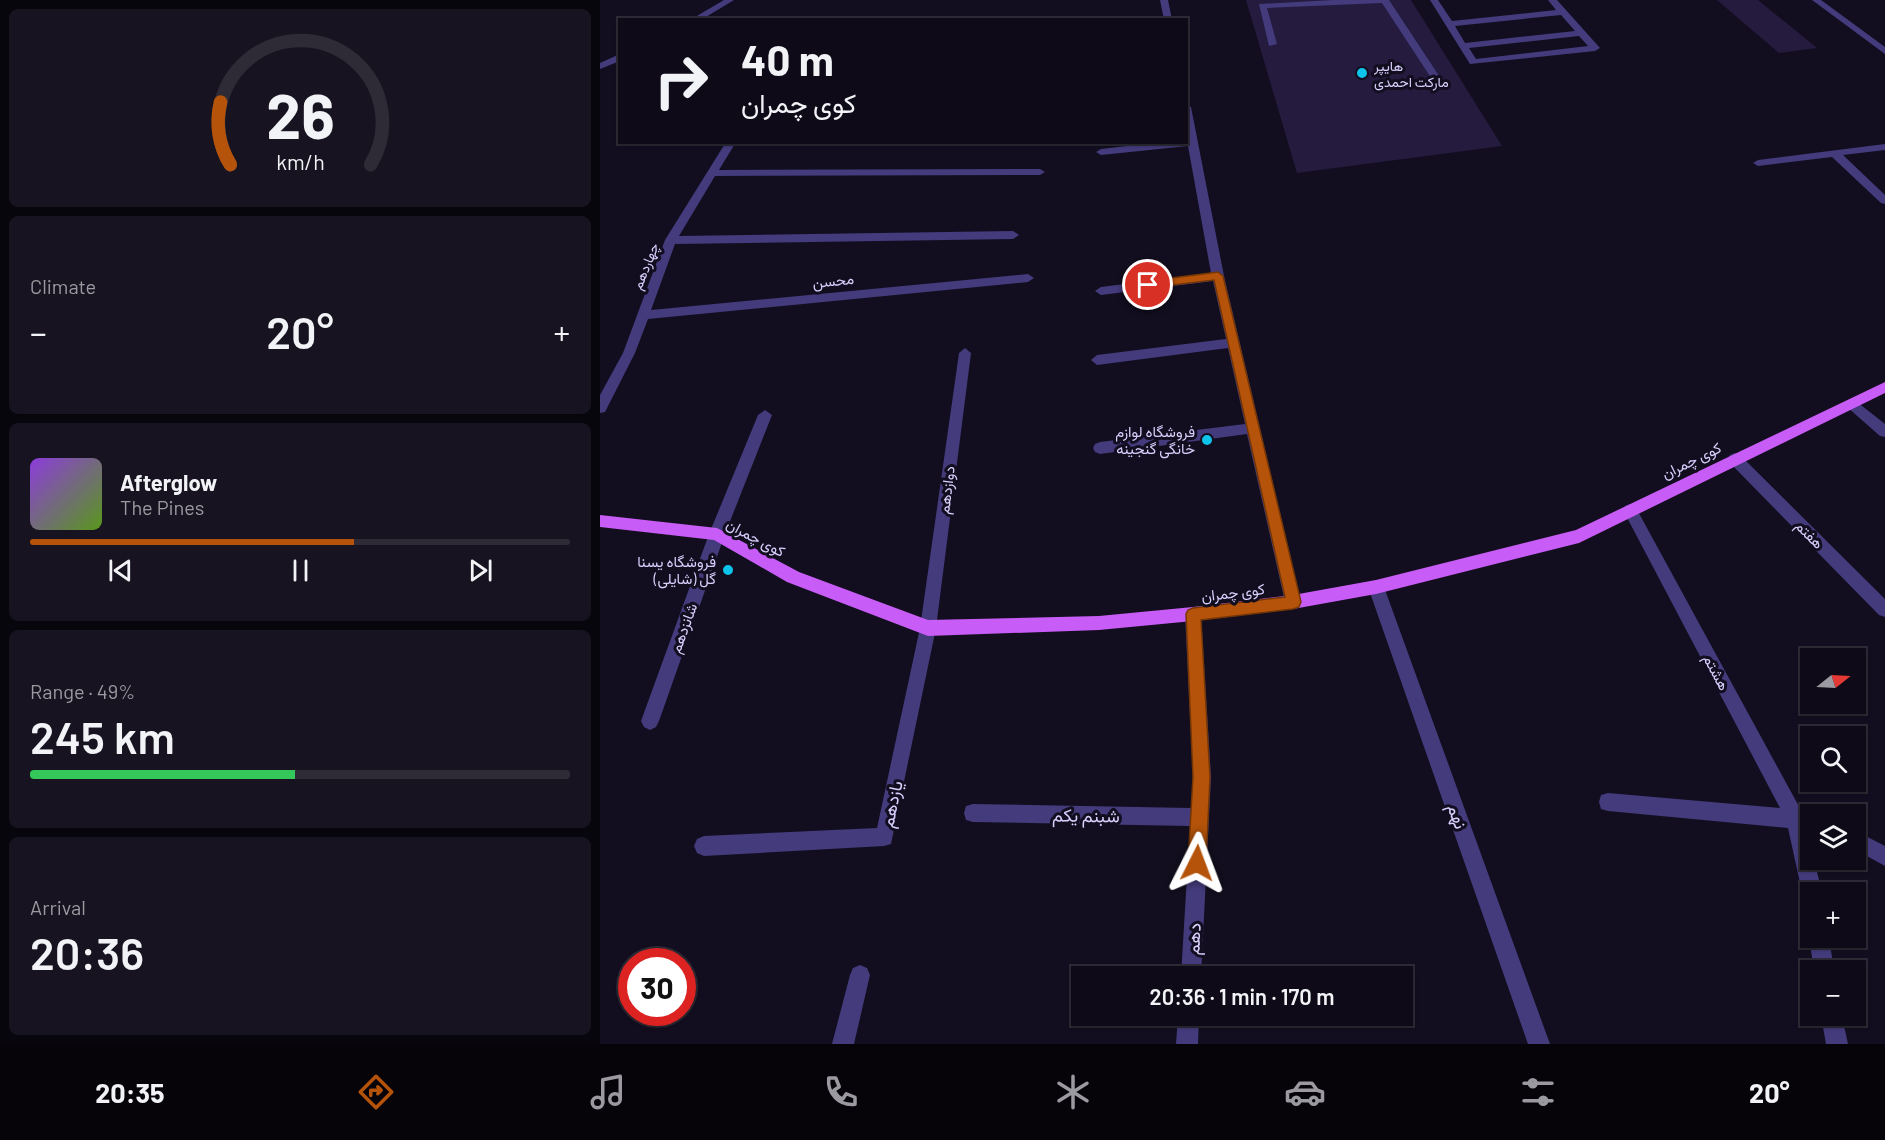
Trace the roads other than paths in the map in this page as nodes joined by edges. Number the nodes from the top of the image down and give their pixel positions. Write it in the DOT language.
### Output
graph roads {
  1 [pos="730,0"];
  2 [pos="1164,0"];
  3 [pos="1384,0"];
  4 [pos="1552,0"];
  5 [pos="1816,0"];
  6 [pos="1352,1"];
  7 [pos="1437,1"];
  8 [pos="1307,2"];
  9 [pos="1563,12"];
  10 [pos="698,18"];
  11 [pos="1168,18"];
  12 [pos="1449,24"];
  13 [pos="1581,33"];
  14 [pos="1272,44"];
  15 [pos="1462,46"];
  16 [pos="1883,47"];
  17 [pos="618,58"];
  18 [pos="600,66"];
  19 [pos="1442,88"];
  20 [pos="1188,116"];
  21 [pos="1194,142"];
  22 [pos="1188,143"];
  23 [pos="730,144"];
  24 [pos="1175,144"];
  25 [pos="1885,147"];
  26 [pos="1101,152"];
  27 [pos="1835,154"];
  28 [pos="1758,163"];
  29 [pos="1040,172"];
  30 [pos="710,173"];
  31 [pos="1885,201"];
  32 [pos="1012,235"];
  33 [pos="671,240"];
  34 [pos="1218,276"];
  35 [pos="1028,278"];
  36 [pos="1101,291"];
  37 [pos="642,315"];
  38 [pos="1234,343"];
  39 [pos="964,353"];
  40 [pos="1097,360"];
  41 [pos="1885,387"];
  42 [pos="1852,403"];
  43 [pos="600,408"];
  44 [pos="765,415"];
  45 [pos="1254,428"];
  46 [pos="1885,432"];
  47 [pos="1100,448"];
  48 [pos="1736,459"];
  49 [pos="1630,510"];
  50 [pos="600,521"];
  51 [pos="717,534"];
  52 [pos="1376,588"];
  53 [pos="1293,602"];
  54 [pos="1885,610"];
  55 [pos="1193,614"];
  56 [pos="928,628"];
  57 [pos="650,721"];
  58 [pos="1608,802"];
  59 [pos="973,813"];
  60 [pos="1199,817"];
  61 [pos="1800,817"];
  62 [pos="1800,822"];
  63 [pos="704,846"];
  64 [pos="1866,846"];
  65 [pos="1885,856"];
  66 [pos="1192,966"];
  67 [pos="860,975"];
  68 [pos="1188,1026"];
  69 [pos="1834,1026"];
  70 [pos="843,1044"];
  71 [pos="1187,1044"];
  72 [pos="1539,1044"];
  73 [pos="1838,1044"];
  1 -- 10 [label="street"];
  2 -- 11 [label="street"];
  3 -- 6 [label="street"];
  3 -- 19 [label="street"];
  4 -- 9 [label="street"];
  5 -- 16 [label="street"];
  6 -- 8 [label="street"];
  7 -- 12 [label="street"];
  8 -- 14 [label="street"];
  9 -- 12 [label="street"];
  9 -- 13 [label="street"];
  12 -- 15 [label="street"];
  13 -- 15 [label="street"];
  13 -- 15 [label="street"];
  17 -- 18 [label="street"];
  20 -- 21 [label="street"];
  21 -- 22 [label="street"];
  21 -- 34 [label="street"];
  23 -- 30 [label="street, چهاردهم"];
  24 -- 26 [label="street"];
  25 -- 27 [label="street"];
  27 -- 28 [label="street"];
  27 -- 31 [label="street"];
  29 -- 30 [label="street"];
  30 -- 33 [label="street, چهاردهم"];
  32 -- 33 [label="street"];
  33 -- 37 [label="street, چهاردهم"];
  34 -- 36 [label="street"];
  34 -- 38 [label="street"];
  35 -- 37 [label="street, محسن"];
  37 -- 43 [label="street, چهاردهم"];
  38 -- 40 [label="street"];
  38 -- 45 [label="street"];
  39 -- 56 [label="street, دوازدهم"];
  41 -- 42 [label="main road, کوی چمران"];
  42 -- 46 [label="street"];
  42 -- 48 [label="main road, کوی چمران"];
  44 -- 51 [label="street, شانزدهم"];
  45 -- 47 [label="street"];
  45 -- 53 [label="street"];
  48 -- 49 [label="main road, کوی چمران"];
  48 -- 54 [label="street, هفتم"];
  49 -- 52 [label="main road, کوی چمران"];
  49 -- 61 [label="street, هشتم"];
  50 -- 51 [label="main road, کوی چمران"];
  51 -- 56 [label="main road, کوی چمران"];
  51 -- 57 [label="street, شانزدهم"];
  52 -- 53 [label="main road, کوی چمران"];
  52 -- 72 [label="street, نهم"];
  53 -- 55 [label="main road, کوی چمران"];
  55 -- 56 [label="main road, کوی چمران"];
  55 -- 60 [label="street, دهم"];
  56 -- 63 [label="street, یازدهم"];
  58 -- 62 [label="street"];
  59 -- 60 [label="street, شبنم یکم"];
  60 -- 66 [label="street, دهم"];
  64 -- 65 [label="street"];
  67 -- 70 [label="street"];
  68 -- 71 [label="street"];
  69 -- 73 [label="street"];
}
